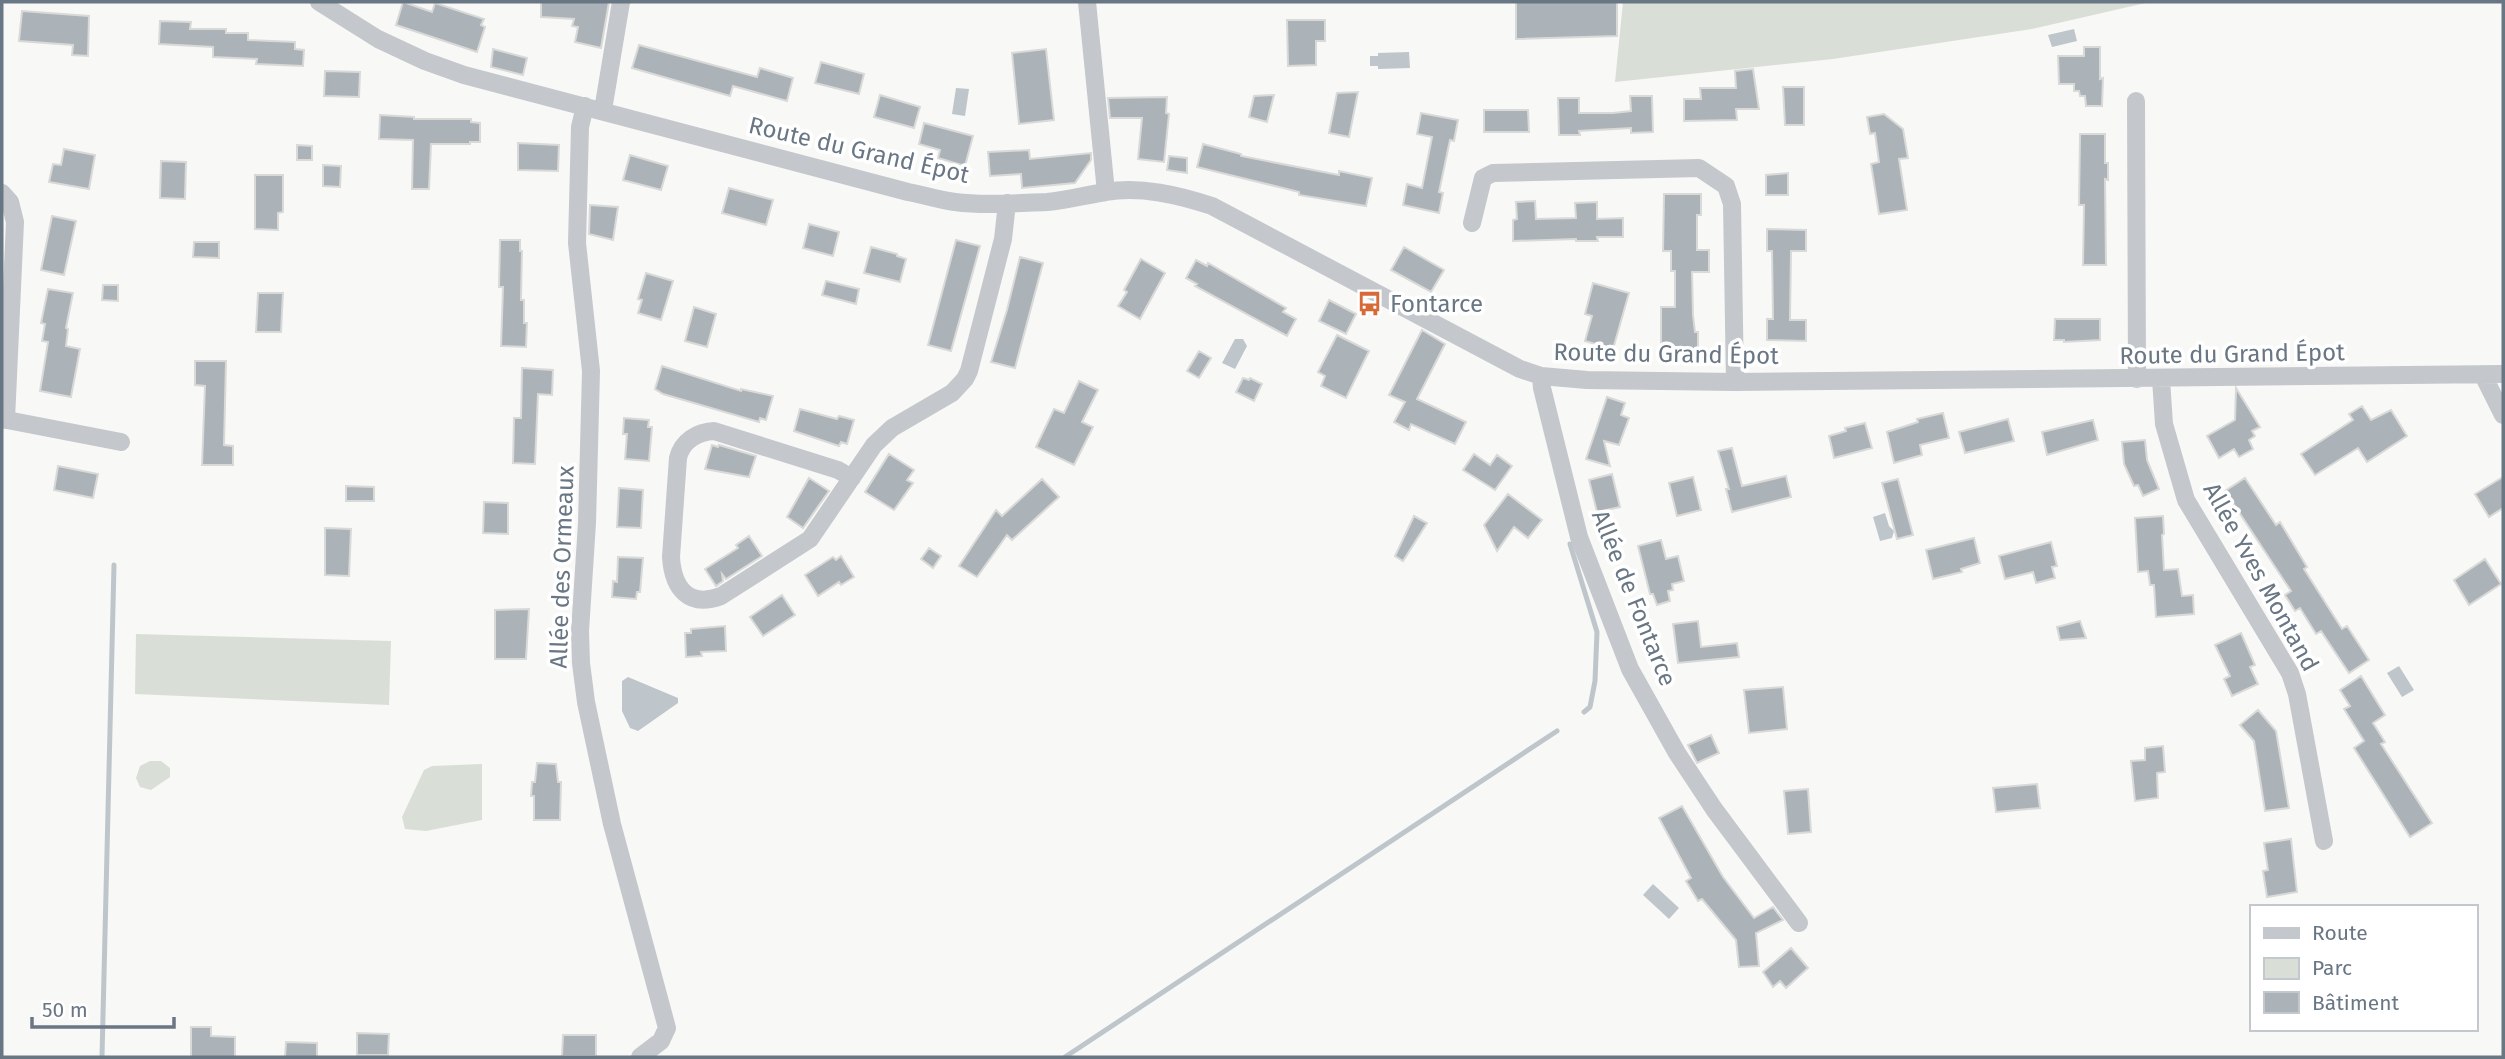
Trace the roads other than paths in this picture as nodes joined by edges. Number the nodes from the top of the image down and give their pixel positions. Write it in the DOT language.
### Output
graph roads {
  1 [pos="319,2"];
  2 [pos="621,2"];
  3 [pos="1087,2"];
  4 [pos="2136,101"];
  5 [pos="585,106"];
  6 [pos="603,110"];
  7 [pos="1107,192"];
  8 [pos="2,193"];
  9 [pos="1007,203"];
  10 [pos="1472,223"];
  11 [pos="2503,374"];
  12 [pos="2483,375"];
  13 [pos="1541,376"];
  14 [pos="2137,379"];
  15 [pos="2161,379"];
  16 [pos="1735,382"];
  17 [pos="2503,415"];
  18 [pos="4,419"];
  19 [pos="121,442"];
  20 [pos="852,478"];
  21 [pos="2324,841"];
  22 [pos="1799,923"];
  23 [pos="639,1057"];
  1 -- 5 [label="street, Route du Grand Épot"];
  2 -- 6 [label="street"];
  3 -- 7 [label="street"];
  4 -- 14 [label="street"];
  5 -- 6 [label="street, Route du Grand Épot"];
  5 -- 23 [label="street, Allée des Ormeaux"];
  6 -- 9 [label="street, Route du Grand Épot"];
  7 -- 9 [label="street, Route du Grand Épot"];
  7 -- 13 [label="street, Route du Grand Épot"];
  8 -- 18 [label="street"];
  9 -- 20 [label="street"];
  10 -- 16 [label="street"];
  11 -- 12 [label="street, Route du Grand Épot"];
  12 -- 15 [label="street, Route du Grand Épot"];
  12 -- 17 [label="street"];
  13 -- 16 [label="street, Route du Grand Épot"];
  13 -- 22 [label="street, Allée de Fontarce"];
  14 -- 15 [label="street, Route du Grand Épot"];
  14 -- 16 [label="street, Route du Grand Épot"];
  15 -- 21 [label="street, Allée Yves Montand"];
  18 -- 19 [label="street"];
  20 -- 20 [label="street"];
}
